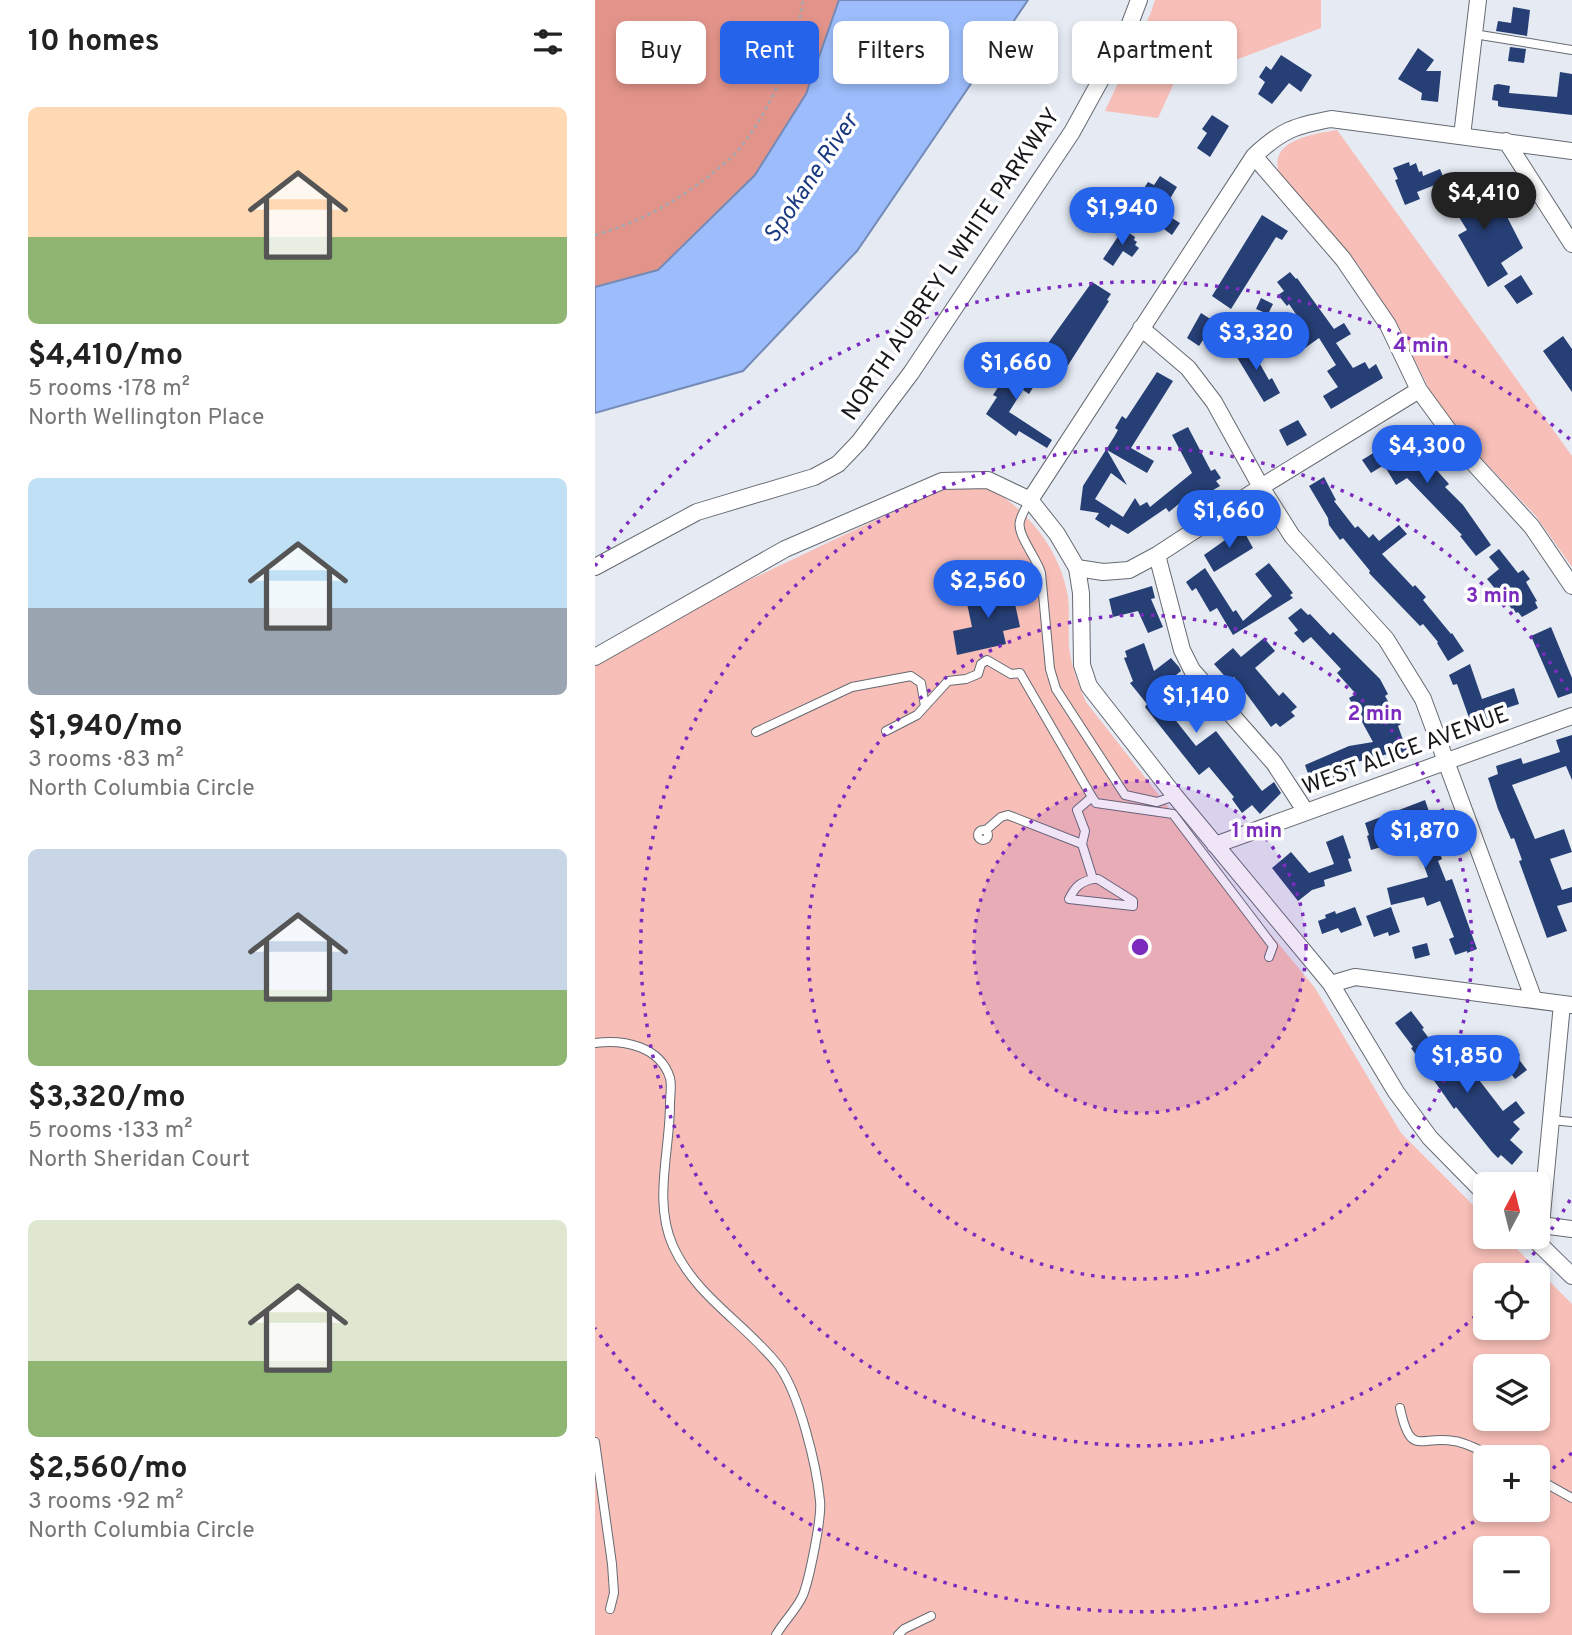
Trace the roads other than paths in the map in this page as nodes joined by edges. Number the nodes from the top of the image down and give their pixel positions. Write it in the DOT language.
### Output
graph roads {
  1 [pos="1139,0"];
  2 [pos="1478,0"];
  3 [pos="1474,34"];
  4 [pos="1572,50"];
  5 [pos="1462,136"];
  6 [pos="1506,141"];
  7 [pos="1572,150"];
  8 [pos="1254,156"];
  9 [pos="1572,244"];
  10 [pos="1142,328"];
  11 [pos="1419,390"];
  12 [pos="1261,487"];
  13 [pos="1030,500"];
  14 [pos="1157,555"];
  15 [pos="595,567"];
  16 [pos="1077,568"];
  17 [pos="1572,586"];
  18 [pos="595,657"];
  19 [pos="925,706"];
  20 [pos="1572,716"];
  21 [pos="886,731"];
  22 [pos="756,732"];
  23 [pos="1448,762"];
  24 [pos="1175,796"];
  25 [pos="1092,797"];
  26 [pos="1306,812"];
  27 [pos="986,830"];
  28 [pos="1082,844"];
  29 [pos="1215,845"];
  30 [pos="1093,879"];
  31 [pos="1269,957"];
  32 [pos="1331,984"];
  33 [pos="1534,1000"];
  34 [pos="1567,1004"];
  35 [pos="595,1043"];
  36 [pos="1551,1120"];
  37 [pos="1572,1122"];
  38 [pos="1544,1172"];
  39 [pos="1473,1182"];
  40 [pos="1572,1229"];
  41 [pos="1551,1230"];
  42 [pos="1551,1248"];
  43 [pos="1572,1276"];
  44 [pos="1400,1408"];
  45 [pos="595,1442"];
  46 [pos="1473,1449"];
  47 [pos="1550,1486"];
  48 [pos="1572,1498"];
  49 [pos="610,1609"];
  50 [pos="931,1616"];
  51 [pos="776,1635"];
  52 [pos="898,1635"];
  1 -- 15 [label="street, NORTH AUBREY L WHITE PARKWAY"];
  2 -- 3 [label="street"];
  3 -- 4 [label="lane"];
  3 -- 5 [label="street"];
  5 -- 6 [label="street"];
  5 -- 8 [label="street"];
  6 -- 7 [label="street"];
  6 -- 9 [label="street"];
  8 -- 10 [label="street"];
  8 -- 11 [label="street"];
  10 -- 12 [label="street"];
  10 -- 13 [label="street"];
  11 -- 12 [label="street"];
  11 -- 17 [label="street"];
  12 -- 14 [label="street"];
  12 -- 23 [label="street"];
  13 -- 16 [label="street"];
  13 -- 18 [label="street"];
  13 -- 24 [label="lane"];
  14 -- 16 [label="street"];
  14 -- 26 [label="street"];
  16 -- 24 [label="street"];
  19 -- 21 [label="lane"];
  19 -- 22 [label="lane"];
  19 -- 25 [label="lane"];
  20 -- 23 [label="street, WEST ALICE AVENUE"];
  23 -- 26 [label="street, WEST ALICE AVENUE"];
  23 -- 33 [label="street"];
  24 -- 29 [label="street"];
  25 -- 28 [label="lane"];
  25 -- 31 [label="lane"];
  26 -- 29 [label="street, WEST ALICE AVENUE"];
  27 -- 28 [label="lane"];
  28 -- 30 [label="lane"];
  29 -- 32 [label="street"];
  30 -- 30 [label="lane"];
  32 -- 33 [label="street"];
  32 -- 39 [label="street"];
  33 -- 34 [label="street"];
  34 -- 36 [label="street"];
  35 -- 51 [label="lane"];
  36 -- 37 [label="lane"];
  36 -- 38 [label="street"];
  40 -- 41 [label="street"];
  42 -- 43 [label="street"];
  44 -- 46 [label="lane"];
  45 -- 49 [label="lane"];
  47 -- 48 [label="lane"];
  50 -- 52 [label="lane"];
}
